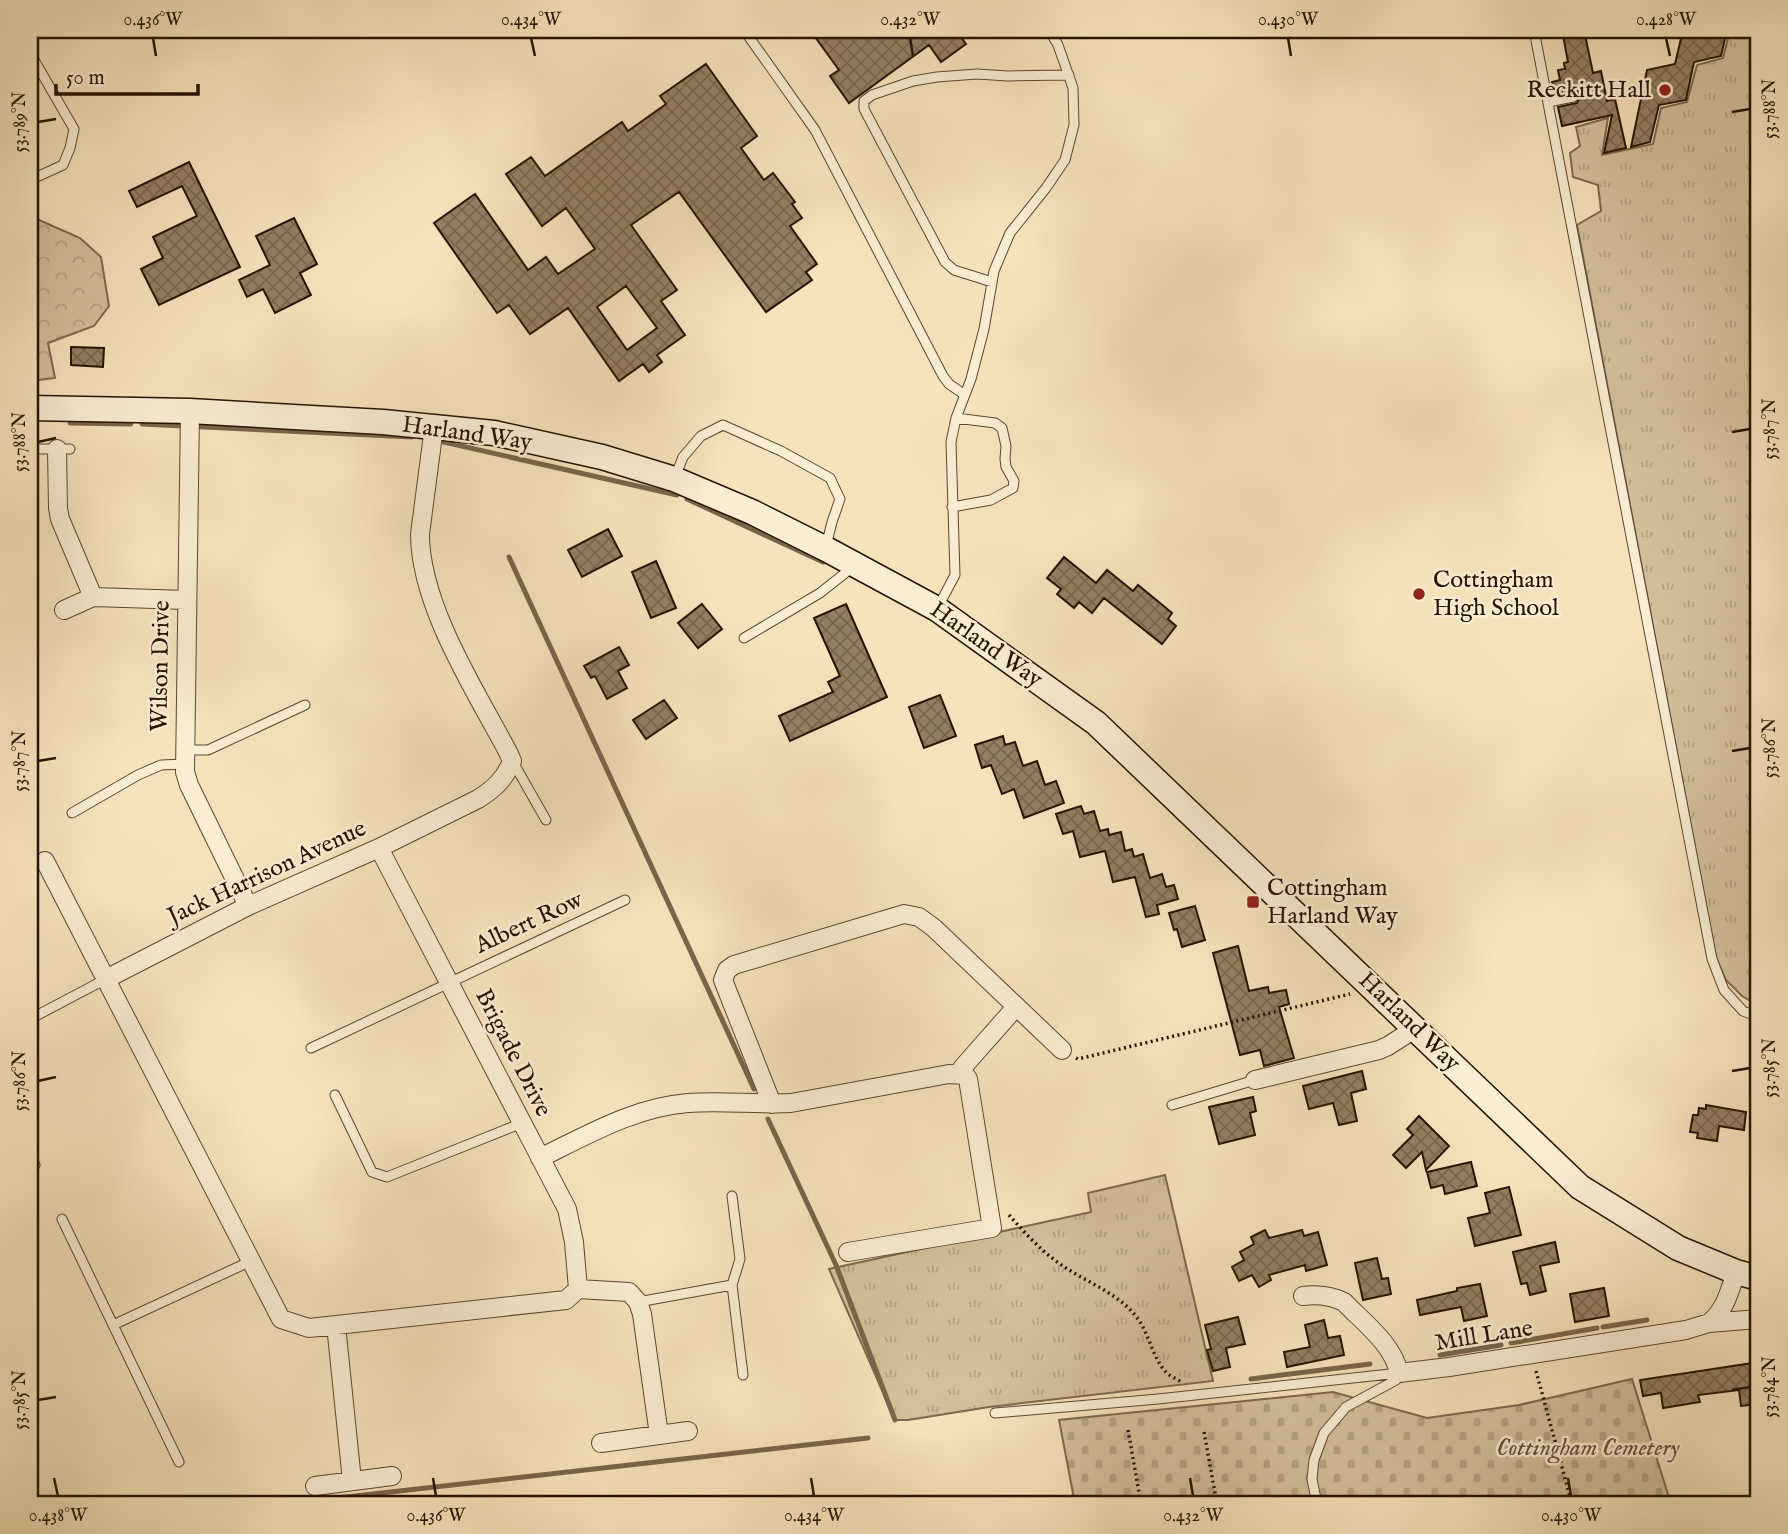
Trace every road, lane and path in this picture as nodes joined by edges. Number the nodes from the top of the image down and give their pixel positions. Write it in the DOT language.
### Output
graph roads {
  1 [pos="1049,30"];
  2 [pos="1534,30"];
  3 [pos="747,31"];
  4 [pos="30,53"];
  5 [pos="1069,75"];
  6 [pos="1573,97"];
  7 [pos="1548,102"];
  8 [pos="30,180"];
  9 [pos="992,282"];
  10 [pos="965,395"];
  11 [pos="30,408"];
  12 [pos="190,411"];
  13 [pos="956,418"];
  14 [pos="433,427"];
  15 [pos="30,449"];
  16 [pos="64,449"];
  17 [pos="674,479"];
  18 [pos="952,506"];
  19 [pos="826,549"];
  20 [pos="855,565"];
  21 [pos="93,597"];
  22 [pos="186,600"];
  23 [pos="937,609"];
  24 [pos="64,610"];
  25 [pos="744,638"];
  26 [pos="305,705"];
  27 [pos="185,757"];
  28 [pos="512,761"];
  29 [pos="72,813"];
  30 [pos="546,820"];
  31 [pos="379,848"];
  32 [pos="45,861"];
  33 [pos="625,900"];
  34 [pos="248,906"];
  35 [pos="106,979"];
  36 [pos="449,982"];
  37 [pos="1375,989"];
  38 [pos="1016,1007"];
  39 [pos="1758,1017"];
  40 [pos="30,1020"];
  41 [pos="1416,1028"];
  42 [pos="311,1048"];
  43 [pos="1062,1050"];
  44 [pos="959,1074"];
  45 [pos="1255,1080"];
  46 [pos="335,1095"];
  47 [pos="772,1104"];
  48 [pos="1172,1105"];
  49 [pos="522,1123"];
  50 [pos="30,1154"];
  51 [pos="540,1158"];
  52 [pos="35,1165"];
  53 [pos="986,1190"];
  54 [pos="732,1196"];
  55 [pos="62,1219"];
  56 [pos="848,1252"];
  57 [pos="251,1261"];
  58 [pos="1747,1275"];
  59 [pos="732,1285"];
  60 [pos="578,1289"];
  61 [pos="1303,1296"];
  62 [pos="638,1302"];
  63 [pos="1758,1319"];
  64 [pos="1709,1323"];
  65 [pos="113,1325"];
  66 [pos="336,1325"];
  67 [pos="1531,1354"];
  68 [pos="1399,1373"];
  69 [pos="743,1375"];
  70 [pos="1203,1394"];
  71 [pos="995,1412"];
  72 [pos="1128,1430"];
  73 [pos="688,1431"];
  74 [pos="1204,1432"];
  75 [pos="659,1435"];
  76 [pos="601,1443"];
  77 [pos="179,1462"];
  78 [pos="392,1476"];
  79 [pos="352,1481"];
  80 [pos="315,1486"];
  81 [pos="1141,1504"];
  82 [pos="1217,1504"];
  83 [pos="1317,1504"];
  84 [pos="1572,1504"];
  1 -- 5 [label="lane"];
  2 -- 7 [label="lane"];
  3 -- 10 [label="lane"];
  4 -- 8 [label="lane"];
  5 -- 9 [label="lane"];
  5 -- 9 [label="lane"];
  6 -- 7 [label="lane"];
  7 -- 39 [label="lane"];
  9 -- 10 [label="lane"];
  10 -- 13 [label="lane"];
  11 -- 12 [label="main road, Harland Way"];
  12 -- 14 [label="main road, Harland Way"];
  12 -- 22 [label="street, Wilson Drive"];
  13 -- 18 [label="lane"];
  13 -- 18 [label="lane"];
  14 -- 17 [label="main road, Harland Way"];
  14 -- 28 [label="street"];
  15 -- 16 [label="lane"];
  16 -- 21 [label="street"];
  17 -- 19 [label="main road, Harland Way"];
  17 -- 19 [label="lane"];
  18 -- 23 [label="lane"];
  19 -- 20 [label="main road, Harland Way"];
  20 -- 23 [label="main road, Harland Way"];
  20 -- 25 [label="lane"];
  21 -- 22 [label="street"];
  21 -- 24 [label="street"];
  22 -- 27 [label="street, Wilson Drive"];
  23 -- 37 [label="main road, Harland Way"];
  26 -- 27 [label="lane"];
  27 -- 29 [label="lane"];
  27 -- 34 [label="street, Wilson Drive"];
  28 -- 30 [label="lane"];
  28 -- 31 [label="street, Jack Harrison Avenue"];
  31 -- 34 [label="street, Jack Harrison Avenue"];
  31 -- 36 [label="street, Brigade Drive"];
  32 -- 35 [label="street"];
  33 -- 36 [label="lane, Albert Row"];
  34 -- 35 [label="street, Jack Harrison Avenue"];
  35 -- 40 [label="lane"];
  35 -- 57 [label="street"];
  36 -- 42 [label="lane, Albert Row"];
  36 -- 49 [label="street, Brigade Drive"];
  37 -- 41 [label="main road, Harland Way"];
  37 -- 43 [label="path"];
  38 -- 43 [label="street"];
  38 -- 44 [label="street"];
  38 -- 47 [label="street"];
  41 -- 45 [label="street"];
  41 -- 58 [label="main road, Harland Way"];
  44 -- 47 [label="street"];
  44 -- 53 [label="street"];
  45 -- 48 [label="lane"];
  46 -- 49 [label="lane"];
  47 -- 51 [label="street"];
  49 -- 51 [label="street, Brigade Drive"];
  50 -- 52 [label="lane"];
  51 -- 60 [label="street, Brigade Drive"];
  53 -- 56 [label="street"];
  53 -- 70 [label="path"];
  54 -- 59 [label="lane"];
  55 -- 65 [label="lane"];
  57 -- 65 [label="lane"];
  57 -- 66 [label="street"];
  58 -- 64 [label="street"];
  59 -- 62 [label="lane"];
  59 -- 69 [label="lane"];
  60 -- 62 [label="street"];
  60 -- 66 [label="street"];
  61 -- 68 [label="street"];
  62 -- 75 [label="street"];
  63 -- 64 [label="street, Mill Lane"];
  64 -- 67 [label="street, Mill Lane"];
  65 -- 77 [label="lane"];
  66 -- 79 [label="street"];
  67 -- 68 [label="street, Mill Lane"];
  67 -- 84 [label="path"];
  68 -- 70 [label="lane"];
  68 -- 83 [label="lane"];
  70 -- 71 [label="lane"];
  72 -- 81 [label="path"];
  73 -- 75 [label="street"];
  74 -- 82 [label="path"];
  75 -- 76 [label="street"];
  78 -- 79 [label="street"];
  79 -- 80 [label="street"];
}
